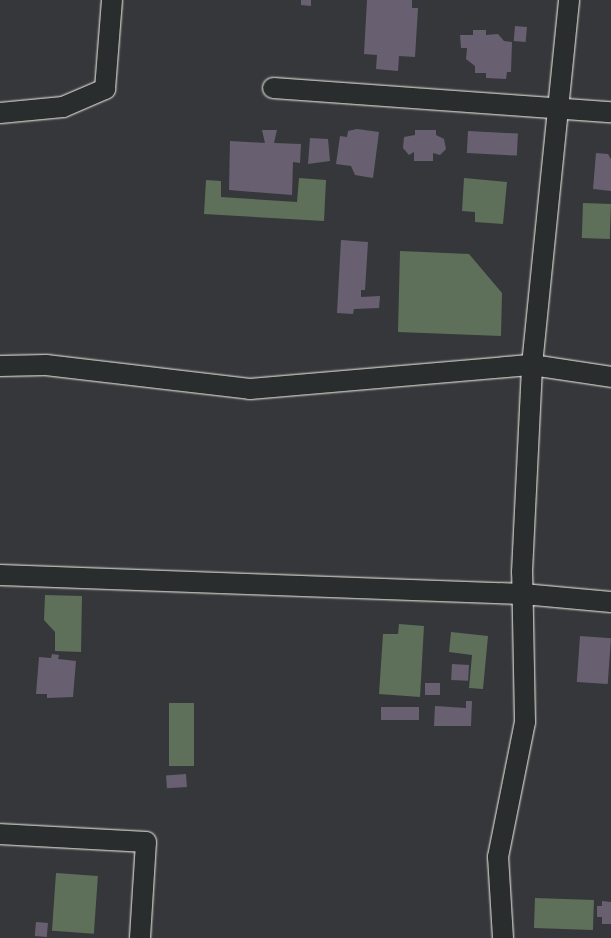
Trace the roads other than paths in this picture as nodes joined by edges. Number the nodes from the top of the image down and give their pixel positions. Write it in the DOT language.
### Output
graph roads {
  1 [pos="112,0"];
  2 [pos="569,0"];
  3 [pos="273,88"];
  4 [pos="558,108"];
  5 [pos="611,112"];
  6 [pos="0,113"];
  7 [pos="532,365"];
  8 [pos="0,366"];
  9 [pos="611,377"];
  10 [pos="0,575"];
  11 [pos="523,594"];
  12 [pos="611,602"];
  13 [pos="0,834"];
  14 [pos="140,938"];
  15 [pos="503,938"];
  1 -- 6 [label="street"];
  2 -- 4 [label="street"];
  3 -- 4 [label="street"];
  4 -- 5 [label="street"];
  4 -- 7 [label="street"];
  7 -- 8 [label="street"];
  7 -- 9 [label="street"];
  7 -- 11 [label="street"];
  10 -- 11 [label="street"];
  11 -- 12 [label="street"];
  11 -- 15 [label="street"];
  13 -- 14 [label="street"];
}
